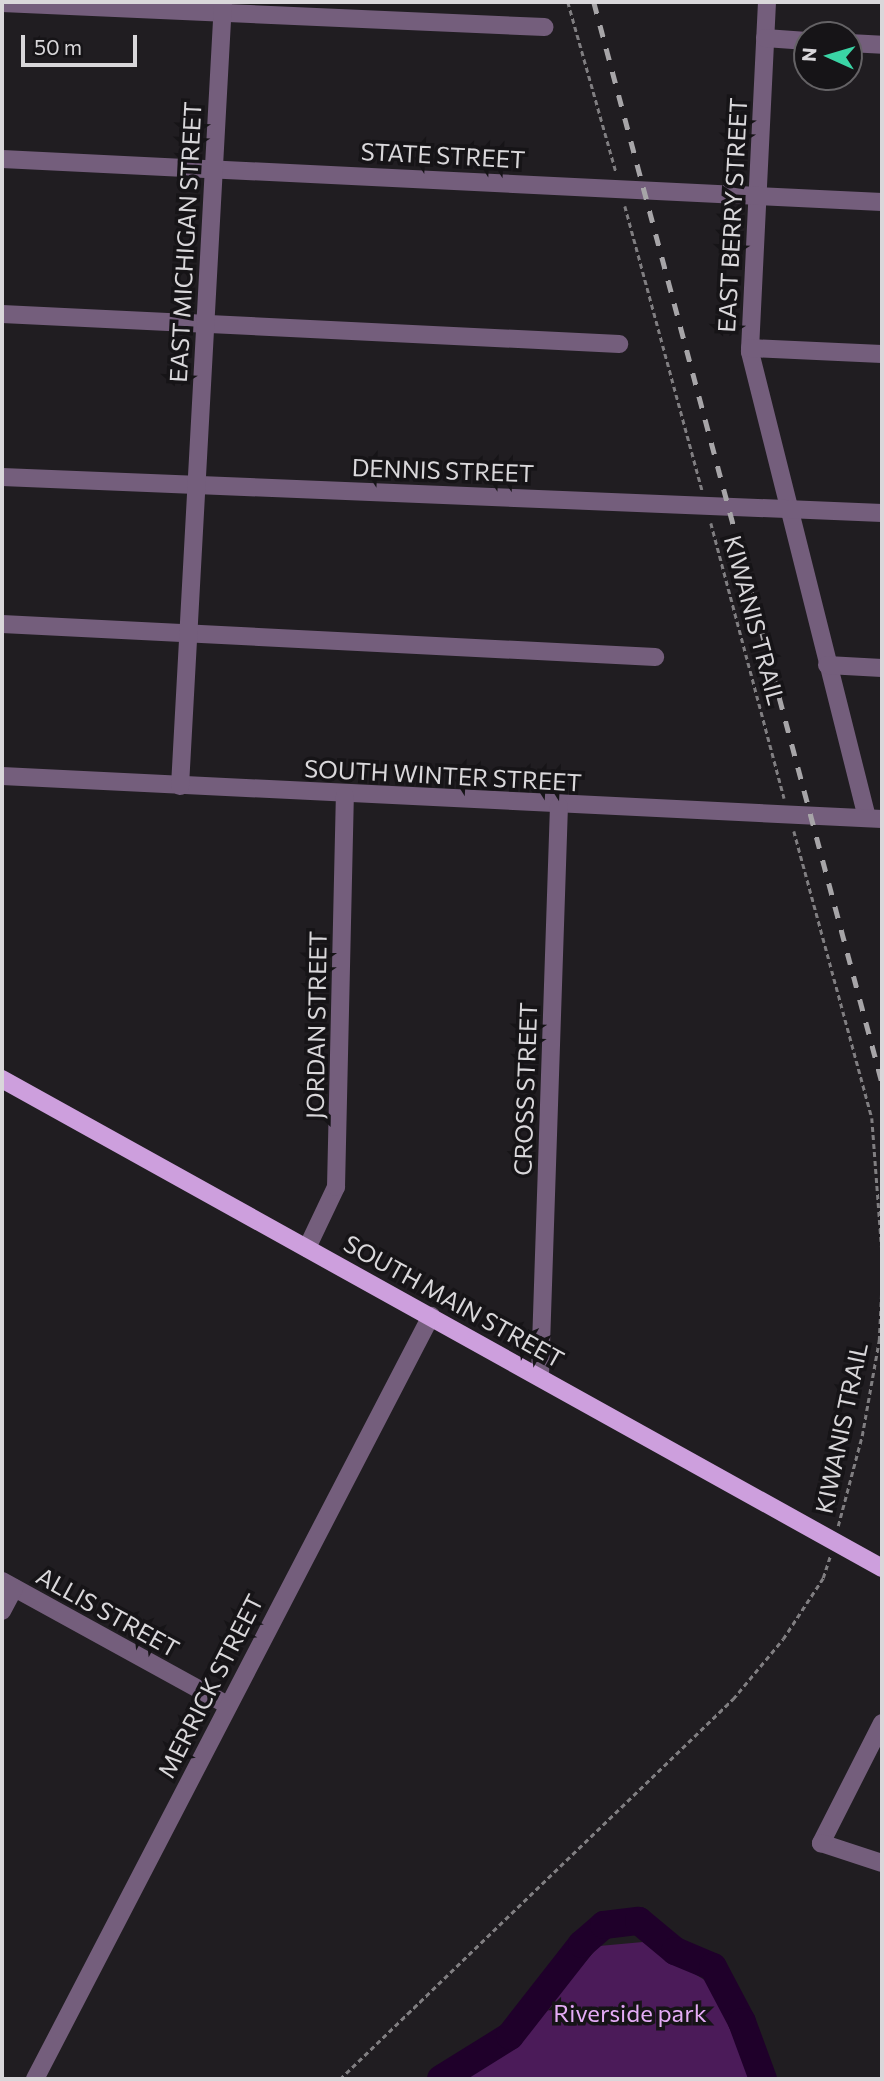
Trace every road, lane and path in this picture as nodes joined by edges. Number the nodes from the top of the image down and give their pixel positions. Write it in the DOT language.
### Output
graph roads {
  1 [pos="568,2"];
  2 [pos="767,2"];
  3 [pos="2,3"];
  4 [pos="223,8"];
  5 [pos="544,27"];
  6 [pos="765,38"];
  7 [pos="793,40"];
  8 [pos="863,43"];
  9 [pos="882,44"];
  10 [pos="2,159"];
  11 [pos="214,169"];
  12 [pos="620,189"];
  13 [pos="757,196"];
  14 [pos="882,201"];
  15 [pos="2,314"];
  16 [pos="205,326"];
  17 [pos="619,344"];
  18 [pos="750,348"];
  19 [pos="882,354"];
  20 [pos="2,477"];
  21 [pos="196,485"];
  22 [pos="706,505"];
  23 [pos="788,509"];
  24 [pos="882,513"];
  25 [pos="2,624"];
  26 [pos="187,636"];
  27 [pos="656,657"];
  28 [pos="827,665"];
  29 [pos="882,668"];
  30 [pos="2,776"];
  31 [pos="180,786"];
  32 [pos="345,796"];
  33 [pos="559,806"];
  34 [pos="788,813"];
  35 [pos="875,818"];
  36 [pos="2,1079"];
  37 [pos="307,1248"];
  38 [pos="882,1251"];
  39 [pos="882,1280"];
  40 [pos="431,1316"];
  41 [pos="540,1375"];
  42 [pos="834,1542"];
  43 [pos="882,1568"];
  44 [pos="8,1585"];
  45 [pos="2,1611"];
  46 [pos="228,1705"];
  47 [pos="882,1723"];
  48 [pos="882,1863"];
  49 [pos="35,2079"];
  50 [pos="340,2079"];
  1 -- 12 [label="path, KIWANIS TRAIL"];
  2 -- 6 [label="street, EAST BERRY STREET"];
  3 -- 4 [label="street"];
  4 -- 5 [label="street"];
  4 -- 11 [label="street, EAST MICHIGAN STREET"];
  6 -- 7 [label="street"];
  6 -- 13 [label="street, EAST BERRY STREET"];
  8 -- 9 [label="street"];
  10 -- 11 [label="street, STATE STREET"];
  11 -- 12 [label="street, STATE STREET"];
  11 -- 16 [label="street, EAST MICHIGAN STREET"];
  12 -- 13 [label="street, STATE STREET"];
  12 -- 22 [label="path, KIWANIS TRAIL"];
  13 -- 14 [label="street, STATE STREET"];
  13 -- 18 [label="street, EAST BERRY STREET"];
  15 -- 16 [label="street"];
  16 -- 17 [label="street"];
  16 -- 21 [label="street, EAST MICHIGAN STREET"];
  18 -- 19 [label="street"];
  18 -- 23 [label="street, EAST BERRY STREET"];
  20 -- 21 [label="street, DENNIS STREET"];
  21 -- 22 [label="street, DENNIS STREET"];
  21 -- 26 [label="street, EAST MICHIGAN STREET"];
  22 -- 23 [label="street, DENNIS STREET"];
  22 -- 34 [label="path, KIWANIS TRAIL"];
  23 -- 24 [label="street, DENNIS STREET"];
  23 -- 28 [label="street, EAST BERRY STREET"];
  25 -- 26 [label="street"];
  26 -- 27 [label="street"];
  26 -- 31 [label="street, EAST MICHIGAN STREET"];
  28 -- 29 [label="street"];
  28 -- 35 [label="street, EAST BERRY STREET"];
  30 -- 31 [label="street, SOUTH WINTER STREET"];
  31 -- 32 [label="street, SOUTH WINTER STREET"];
  32 -- 33 [label="street, SOUTH WINTER STREET"];
  32 -- 37 [label="street, JORDAN STREET"];
  33 -- 34 [label="street, SOUTH WINTER STREET"];
  33 -- 41 [label="street, CROSS STREET"];
  34 -- 35 [label="street, SOUTH WINTER STREET"];
  34 -- 38 [label="path, KIWANIS TRAIL"];
  36 -- 37 [label="main road, SOUTH MAIN STREET"];
  37 -- 40 [label="main road, SOUTH MAIN STREET"];
  39 -- 42 [label="path, KIWANIS TRAIL"];
  40 -- 41 [label="main road, SOUTH MAIN STREET"];
  40 -- 46 [label="street, MERRICK STREET"];
  41 -- 42 [label="main road, SOUTH MAIN STREET"];
  42 -- 43 [label="main road, SOUTH MAIN STREET"];
  42 -- 50 [label="path, KIWANIS TRAIL"];
  44 -- 45 [label="street"];
  44 -- 46 [label="street, ALLIS STREET"];
  46 -- 49 [label="street, MERRICK STREET"];
  47 -- 48 [label="street"];
}
